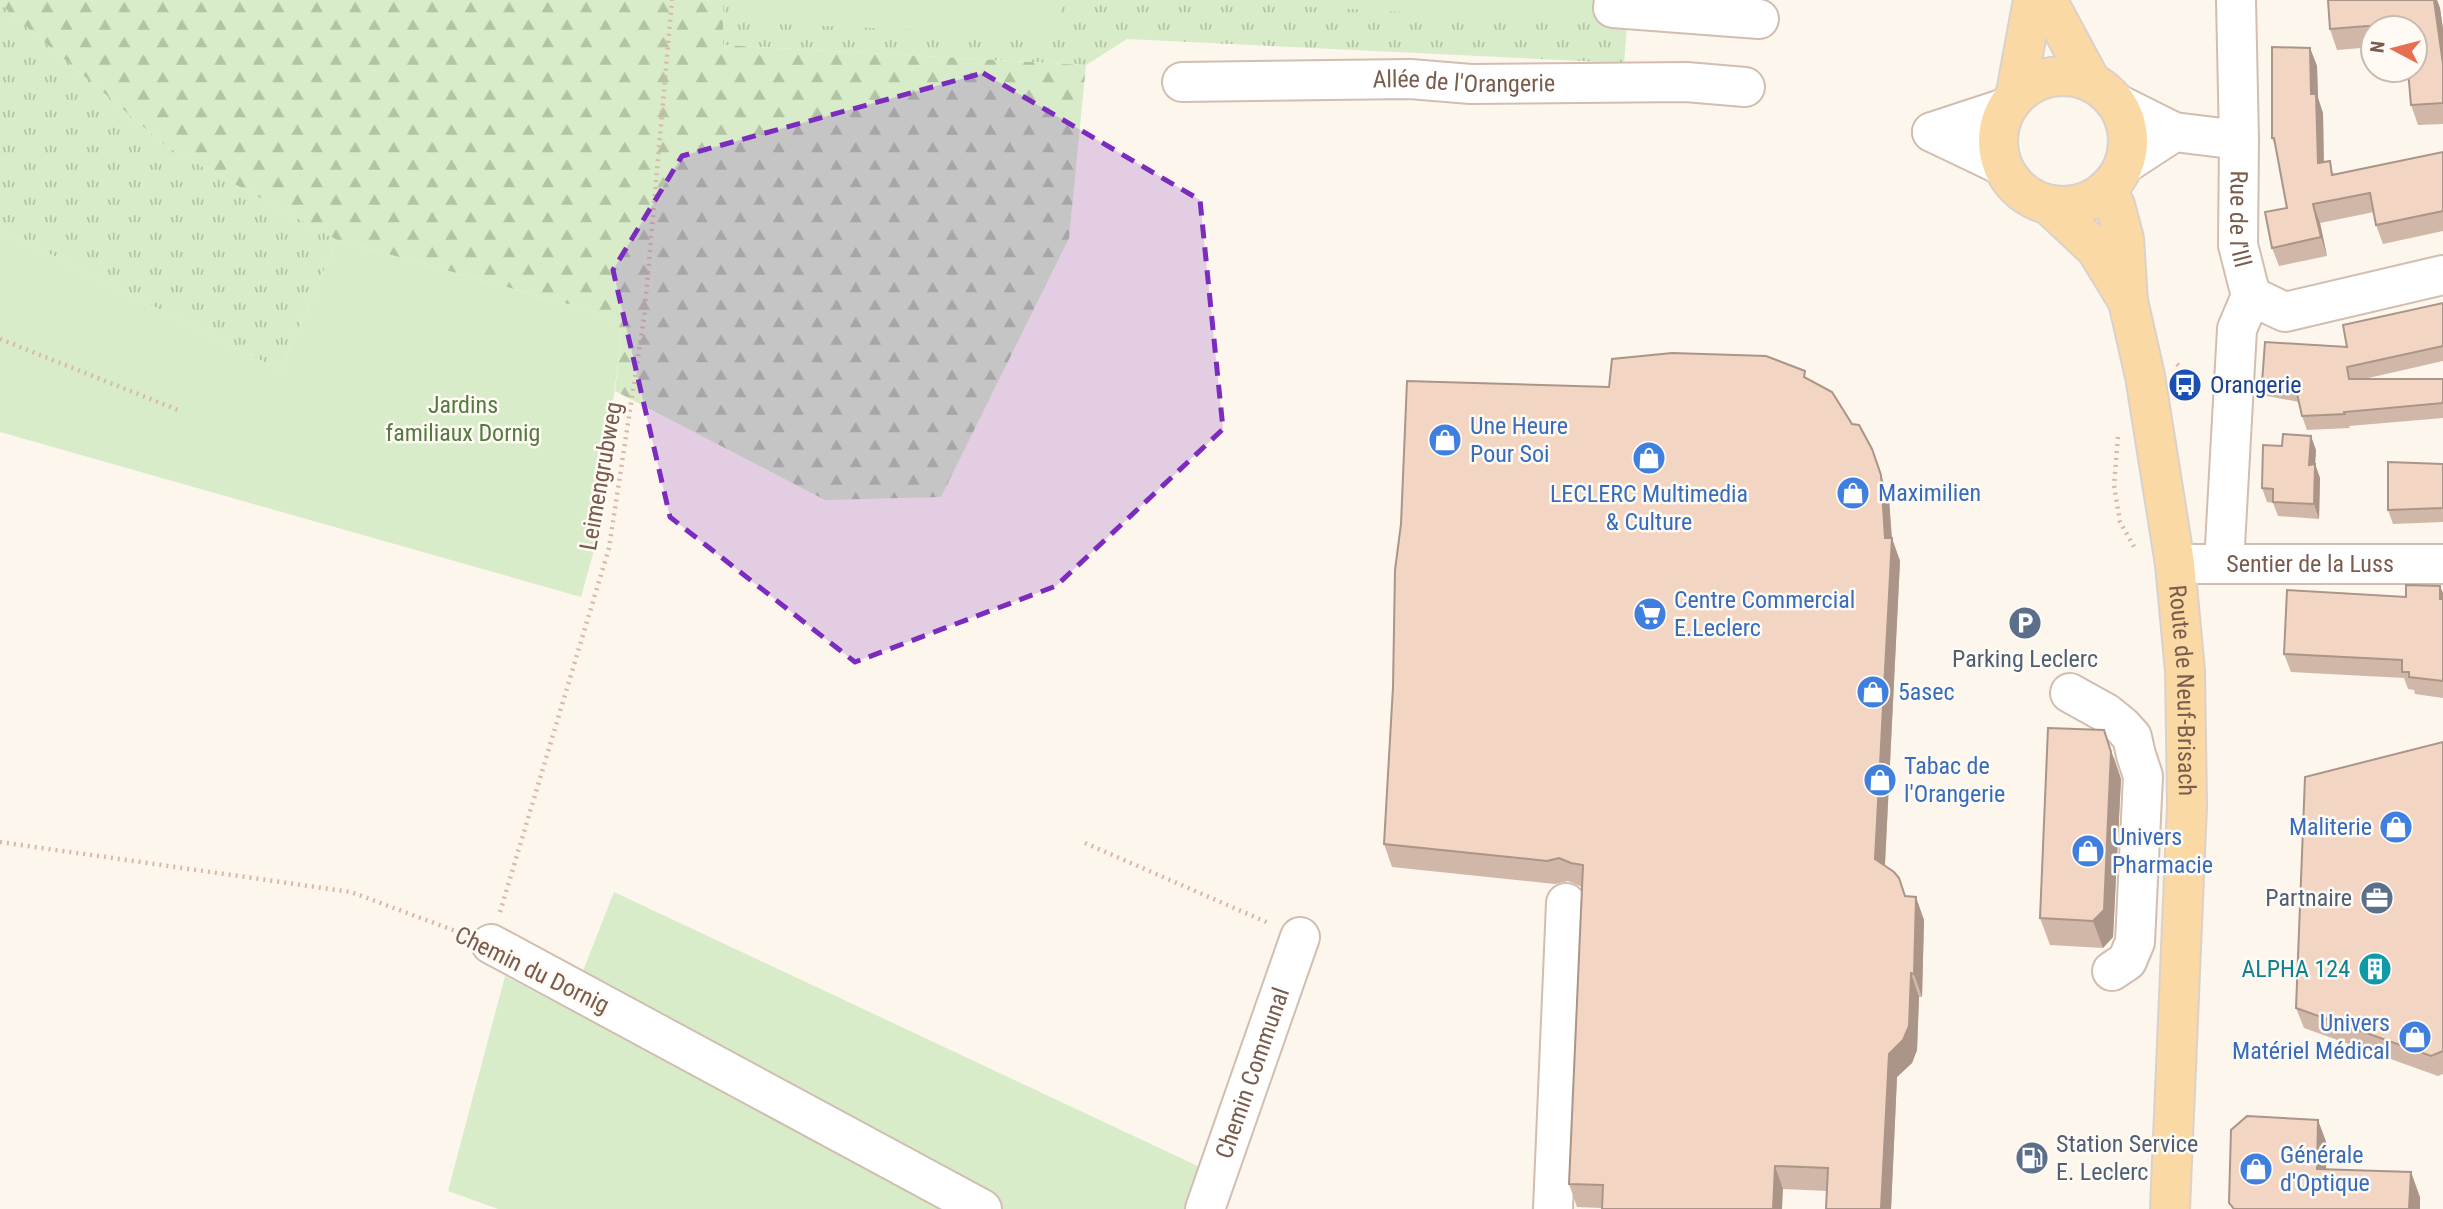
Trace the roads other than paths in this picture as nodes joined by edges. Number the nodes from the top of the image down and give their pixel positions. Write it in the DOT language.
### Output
graph roads {
  1 [pos="1614,0"];
  2 [pos="2033,0"];
  3 [pos="2047,0"];
  4 [pos="2236,0"];
  5 [pos="1759,19"];
  6 [pos="2090,80"];
  7 [pos="1182,82"];
  8 [pos="1745,88"];
  9 [pos="2011,101"];
  10 [pos="2118,104"];
  11 [pos="2174,132"];
  12 [pos="2239,140"];
  13 [pos="2001,165"];
  14 [pos="2115,178"];
  15 [pos="2050,206"];
  16 [pos="2443,275"];
  17 [pos="2251,296"];
  18 [pos="2128,300"];
  19 [pos="2224,564"];
  20 [pos="2443,564"];
  21 [pos="2175,565"];
  22 [pos="2070,693"];
  23 [pos="1566,903"];
  24 [pos="1300,937"];
  25 [pos="491,944"];
  26 [pos="2112,971"];
  27 [pos="982,1209"];
  28 [pos="1205,1209"];
  29 [pos="1553,1209"];
  30 [pos="2170,1209"];
  1 -- 5 [label="street"];
  2 -- 9 [label="main road"];
  3 -- 6 [label="main road"];
  4 -- 12 [label="street, Rue de l'Ill"];
  6 -- 9 [label="main road"];
  6 -- 10 [label="main road"];
  7 -- 8 [label="street, Allée de l'Orangerie"];
  9 -- 13 [label="main road"];
  9 -- 13 [label="street"];
  10 -- 11 [label="street, Rue de l'Ill"];
  10 -- 14 [label="main road"];
  11 -- 12 [label="street, Rue de l'Ill"];
  11 -- 14 [label="street"];
  12 -- 17 [label="street, Rue de l'Ill"];
  13 -- 15 [label="main road"];
  14 -- 15 [label="main road"];
  14 -- 18 [label="main road, Route de Neuf-Brisach"];
  15 -- 18 [label="main road, Route de Neuf-Brisach"];
  16 -- 17 [label="street"];
  17 -- 19 [label="street"];
  18 -- 21 [label="main road, Route de Neuf-Brisach"];
  19 -- 20 [label="street, Sentier de la Luss"];
  19 -- 21 [label="street, Sentier de la Luss"];
  21 -- 30 [label="main road, Route de Neuf-Brisach"];
  22 -- 26 [label="street"];
  23 -- 29 [label="street"];
  24 -- 28 [label="street, Chemin Communal"];
  25 -- 27 [label="street, Chemin du Dornig"];
}
